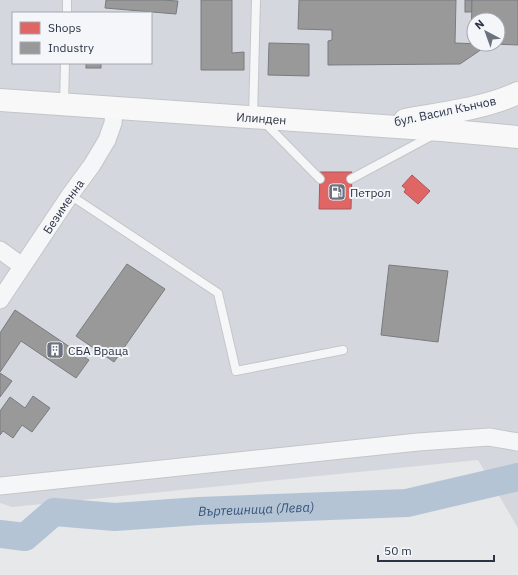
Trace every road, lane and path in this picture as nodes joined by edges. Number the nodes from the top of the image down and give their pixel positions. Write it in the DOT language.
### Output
graph roads {
  1 [pos="67,0"];
  2 [pos="256,0"];
  3 [pos="66,12"];
  4 [pos="65,64"];
  5 [pos="518,93"];
  6 [pos="1,100"];
  7 [pos="64,105"];
  8 [pos="114,108"];
  9 [pos="257,118"];
  10 [pos="371,126"];
  11 [pos="441,130"];
  12 [pos="518,137"];
  13 [pos="320,179"];
  14 [pos="351,179"];
  15 [pos="70,195"];
  16 [pos="0,250"];
  17 [pos="22,266"];
  18 [pos="0,300"];
  19 [pos="343,350"];
  20 [pos="518,442"];
  21 [pos="0,486"];
  1 -- 3 [label="lane"];
  2 -- 9 [label="lane"];
  4 -- 7 [label="lane"];
  5 -- 10 [label="main road, бул. Васил Кънчов"];
  6 -- 7 [label="main road, Илинден"];
  7 -- 8 [label="main road, Илинден"];
  8 -- 9 [label="main road, Илинден"];
  8 -- 15 [label="street, Безименна"];
  9 -- 10 [label="main road, Илинден"];
  9 -- 13 [label="lane"];
  10 -- 11 [label="main road, Илинден"];
  11 -- 12 [label="main road, Илинден"];
  11 -- 14 [label="lane"];
  15 -- 17 [label="street, Безименна"];
  15 -- 19 [label="lane"];
  16 -- 17 [label="street"];
  17 -- 18 [label="street, Безименна"];
  20 -- 21 [label="street"];
}
